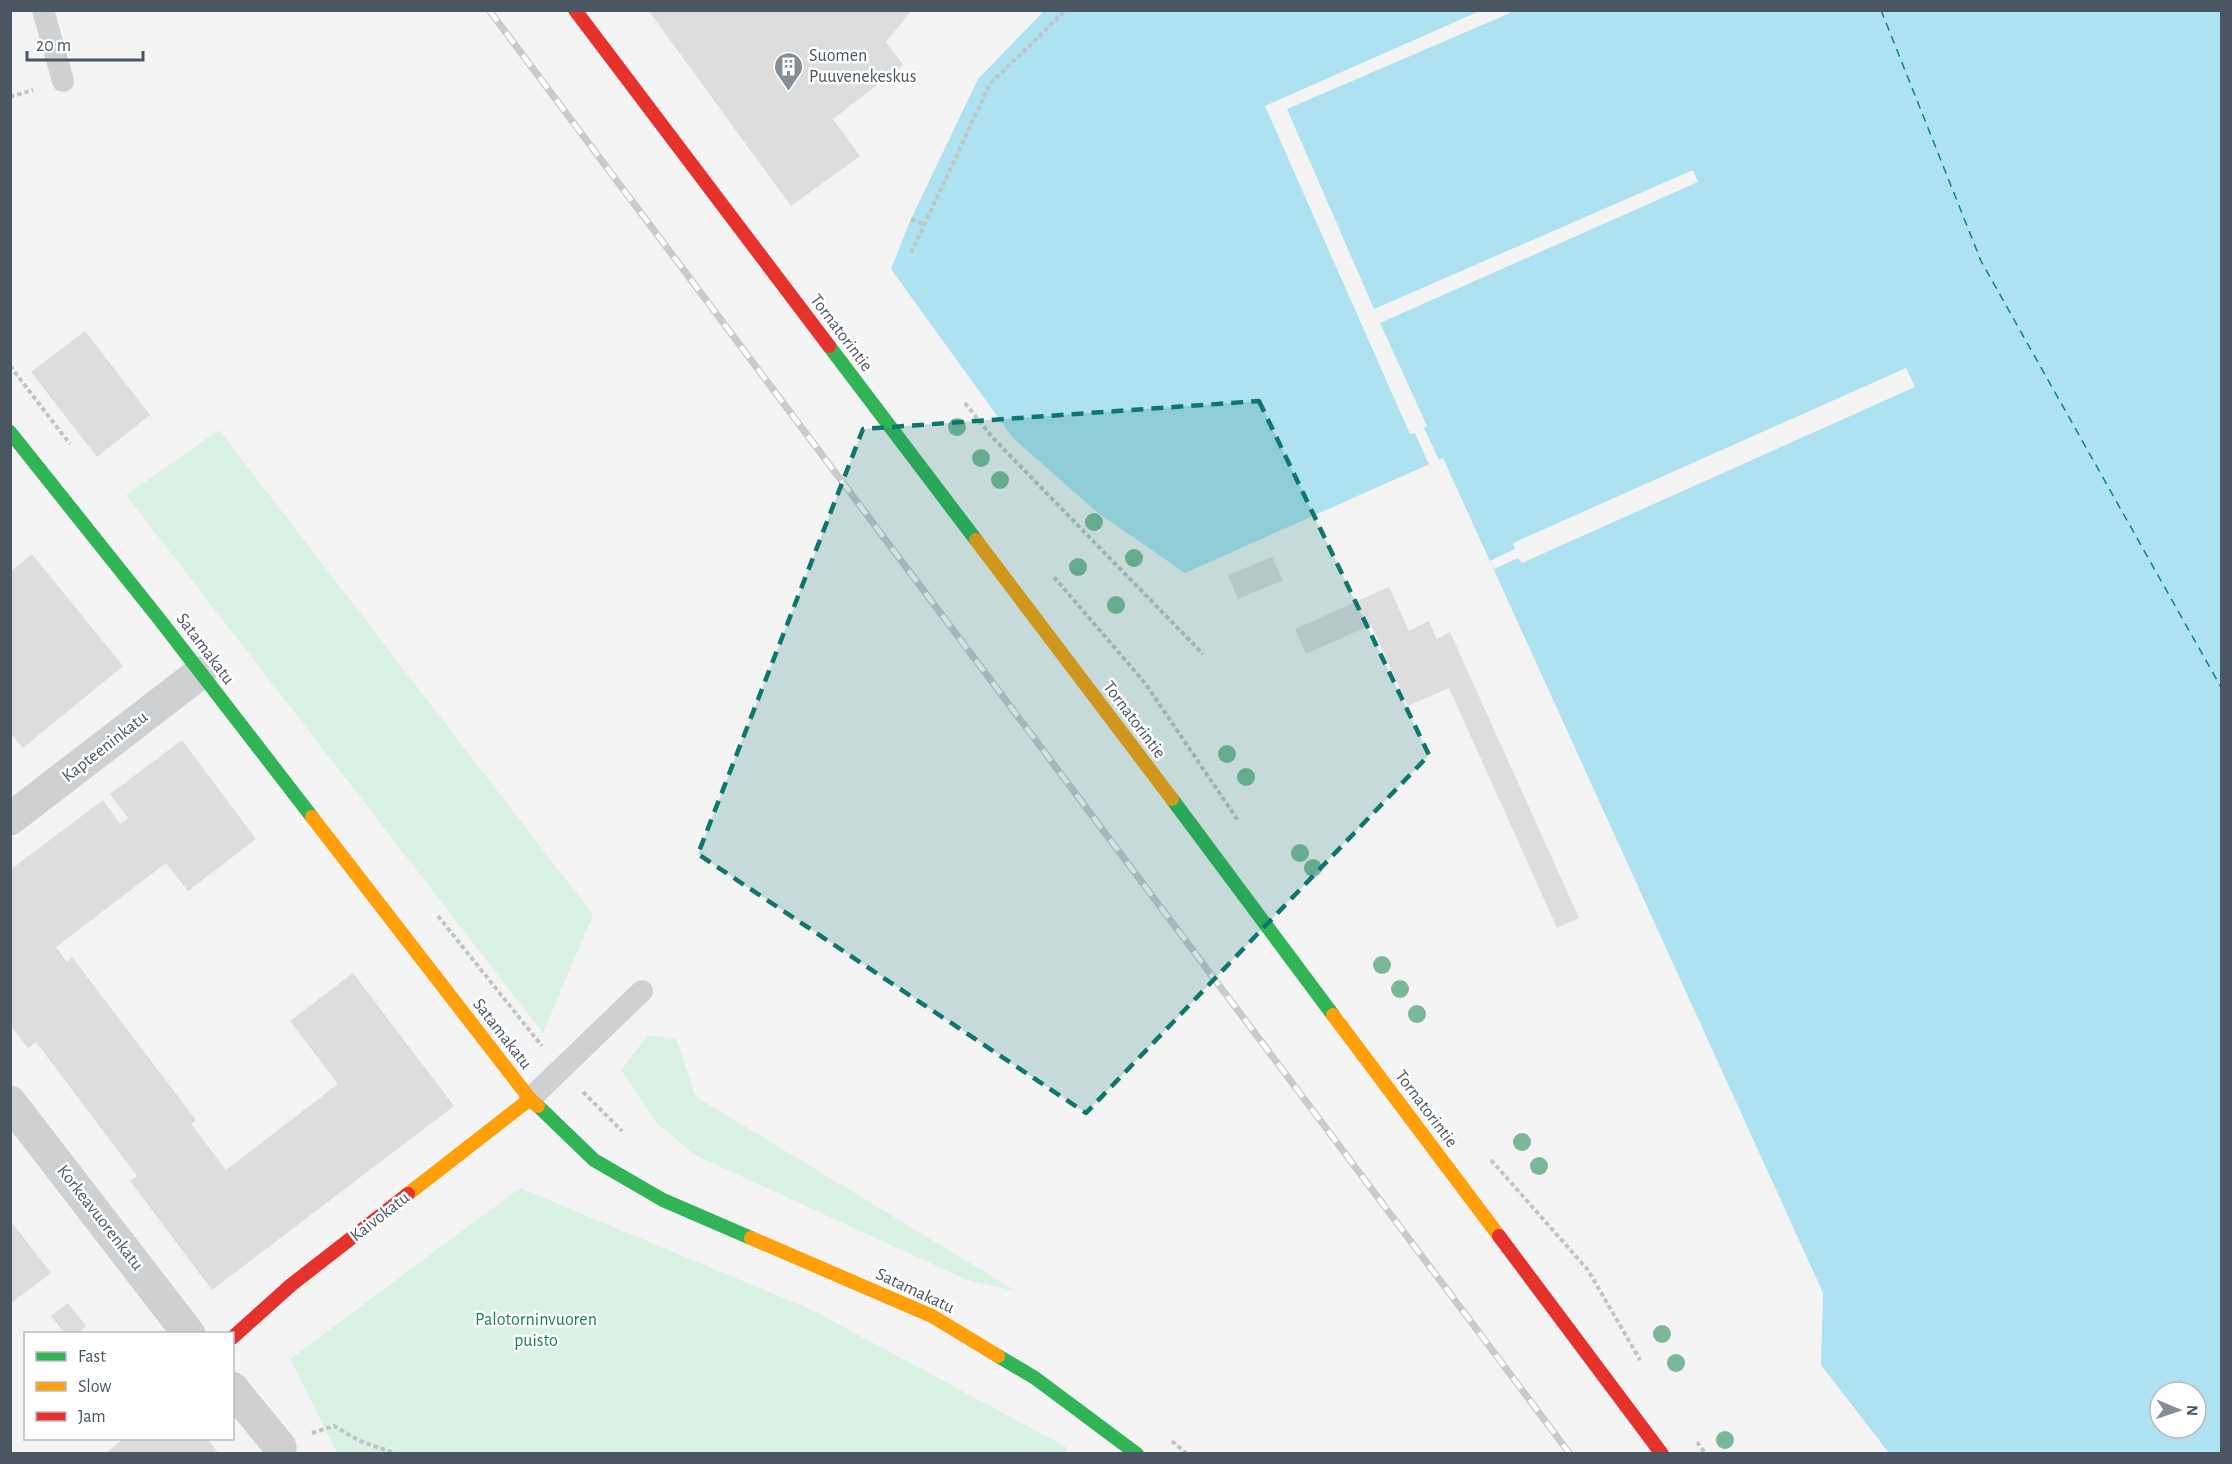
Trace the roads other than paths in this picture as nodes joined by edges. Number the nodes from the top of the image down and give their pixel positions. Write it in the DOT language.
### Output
graph roads {
  1 [pos="43,10"];
  2 [pos="575,10"];
  3 [pos="63,81"];
  4 [pos="10,432"];
  5 [pos="200,673"];
  6 [pos="10,819"];
  7 [pos="642,991"];
  8 [pos="530,1099"];
  9 [pos="10,1102"];
  10 [pos="187,1332"];
  11 [pos="234,1336"];
  12 [pos="234,1390"];
  13 [pos="280,1454"];
  14 [pos="1137,1454"];
  15 [pos="1662,1454"];
  1 -- 3 [label="lane"];
  2 -- 15 [label="street, Tornatorintie"];
  4 -- 5 [label="street, Satamakatu"];
  5 -- 6 [label="street, Kapteeninkatu"];
  5 -- 8 [label="street, Satamakatu"];
  7 -- 8 [label="lane"];
  8 -- 11 [label="street, Kaivokatu"];
  8 -- 14 [label="street, Satamakatu"];
  9 -- 10 [label="street, Korkeavuorenkatu"];
  12 -- 13 [label="street"];
}
